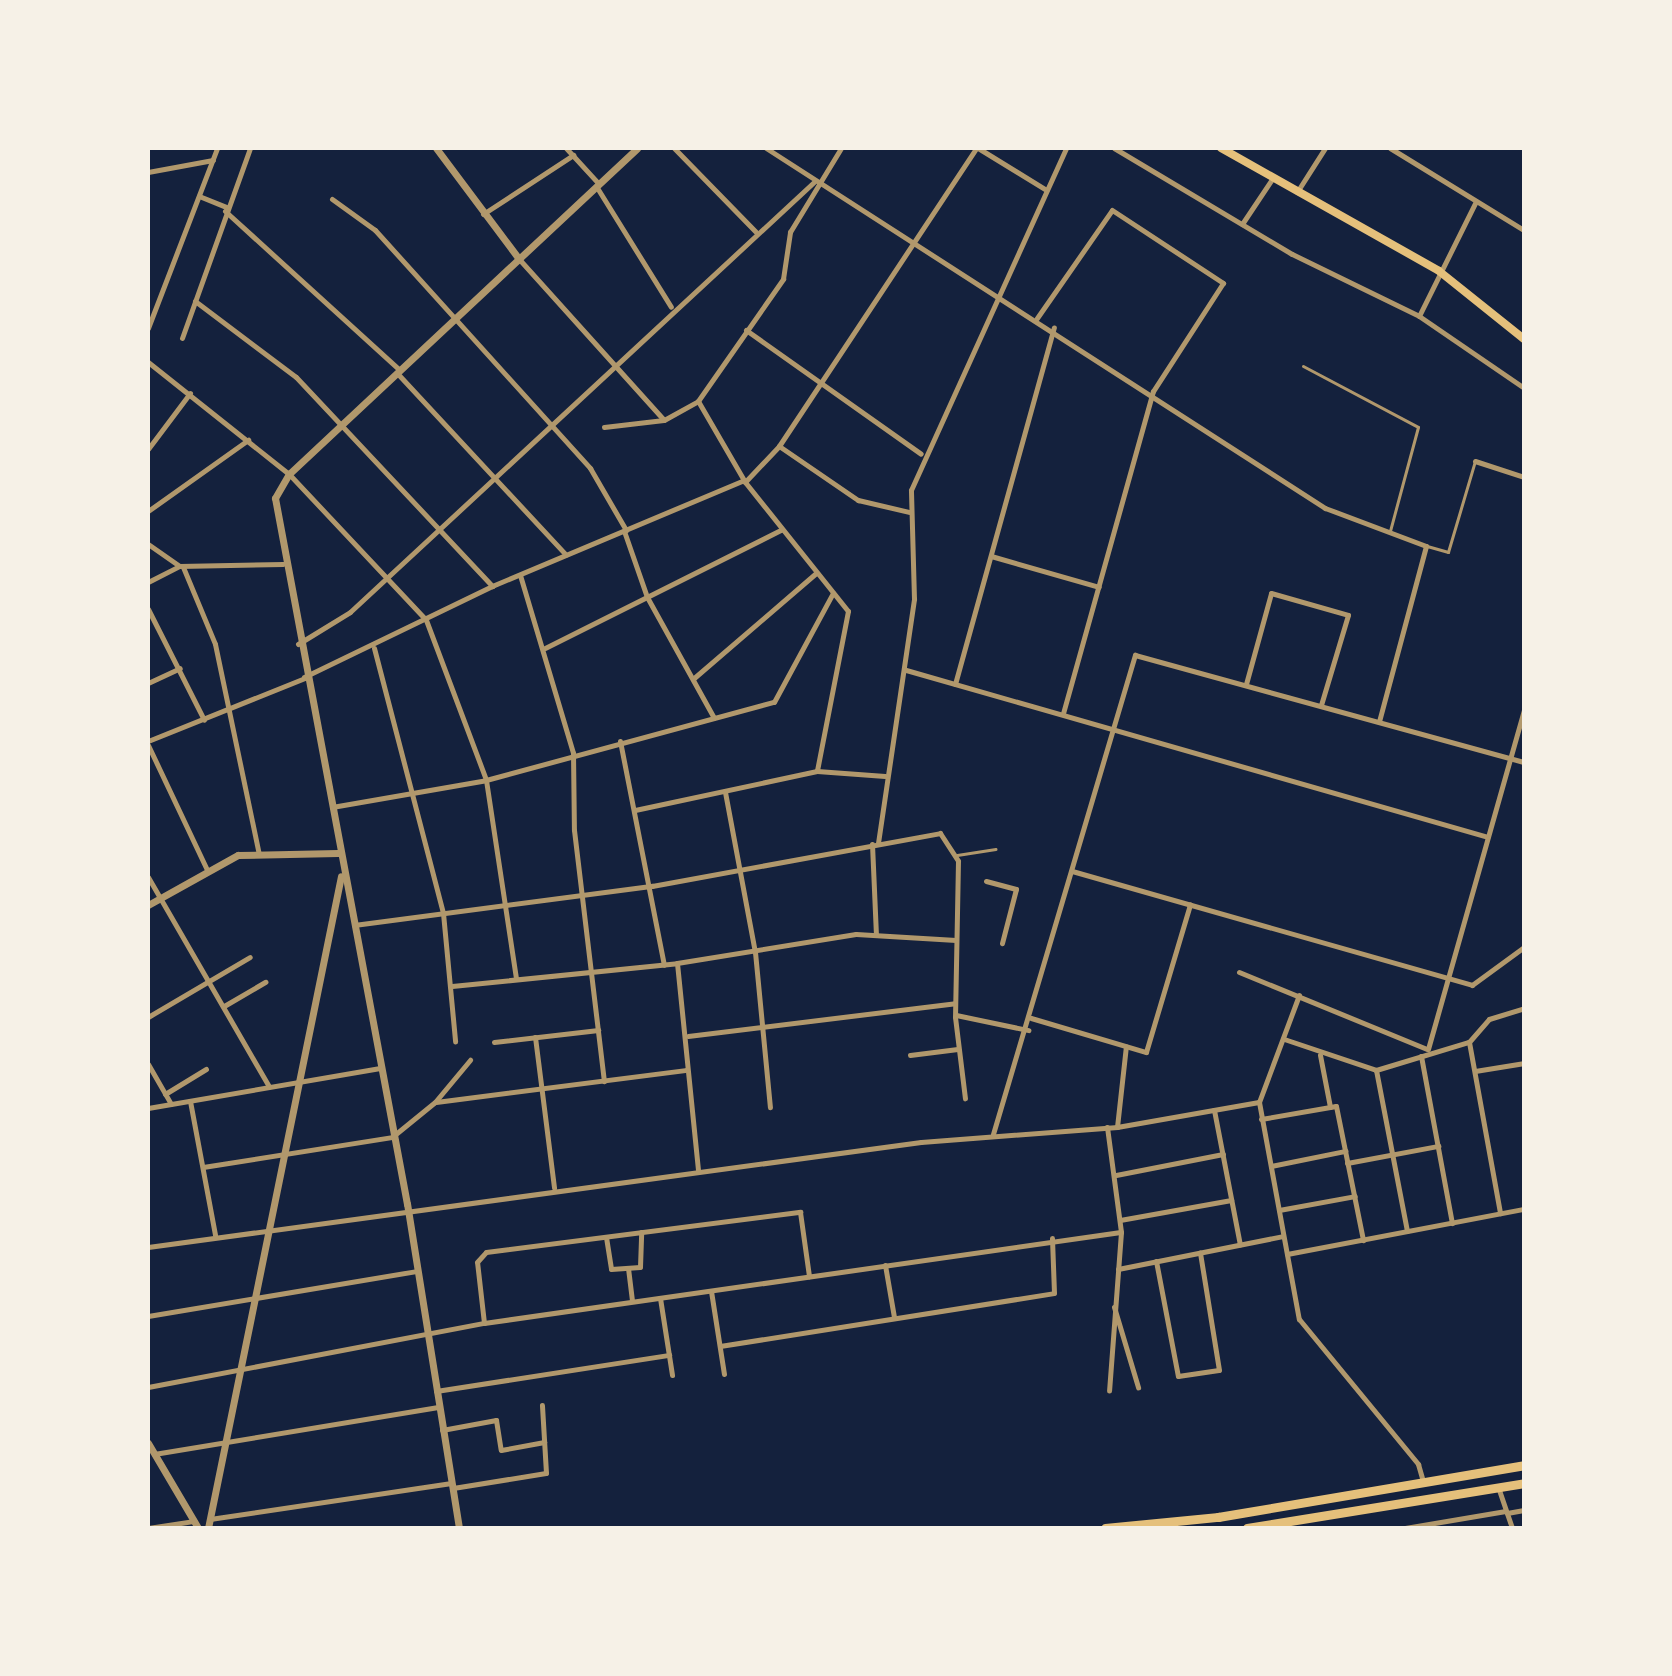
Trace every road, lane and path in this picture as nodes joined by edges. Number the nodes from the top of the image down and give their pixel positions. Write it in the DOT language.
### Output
graph roads {
  1 [pos="217,148"];
  2 [pos="250,148"];
  3 [pos="436,148"];
  4 [pos="566,148"];
  5 [pos="637,148"];
  6 [pos="674,148"];
  7 [pos="766,148"];
  8 [pos="841,148"];
  9 [pos="977,148"];
  10 [pos="1066,148"];
  11 [pos="1114,148"];
  12 [pos="1221,148"];
  13 [pos="1325,148"];
  14 [pos="1390,148"];
  15 [pos="573,155"];
  16 [pos="213,160"];
  17 [pos="148,172"];
  18 [pos="1272,179"];
  19 [pos="818,182"];
  20 [pos="598,185"];
  21 [pos="1045,189"];
  22 [pos="1296,193"];
  23 [pos="199,196"];
  24 [pos="332,199"];
  25 [pos="1476,201"];
  26 [pos="226,209"];
  27 [pos="482,214"];
  28 [pos="1242,224"];
  29 [pos="1524,230"];
  30 [pos="756,232"];
  31 [pos="913,246"];
  32 [pos="519,259"];
  33 [pos="1439,271"];
  34 [pos="995,290"];
  35 [pos="195,301"];
  36 [pos="671,307"];
  37 [pos="1419,316"];
  38 [pos="1037,318"];
  39 [pos="452,321"];
  40 [pos="148,328"];
  41 [pos="1054,328"];
  42 [pos="746,330"];
  43 [pos="182,338"];
  44 [pos="1524,339"];
  45 [pos="148,362"];
  46 [pos="612,363"];
  47 [pos="1303,366"];
  48 [pos="399,371"];
  49 [pos="818,387"];
  50 [pos="1524,388"];
  51 [pos="1153,391"];
  52 [pos="190,393"];
  53 [pos="698,401"];
  54 [pos="664,420"];
  55 [pos="342,424"];
  56 [pos="549,427"];
  57 [pos="604,427"];
  58 [pos="248,440"];
  59 [pos="779,446"];
  60 [pos="148,449"];
  61 [pos="921,454"];
  62 [pos="1475,461"];
  63 [pos="289,474"];
  64 [pos="496,477"];
  65 [pos="1524,477"];
  66 [pos="745,481"];
  67 [pos="148,511"];
  68 [pos="910,512"];
  69 [pos="439,528"];
  70 [pos="625,530"];
  71 [pos="781,530"];
  72 [pos="1389,534"];
  73 [pos="148,544"];
  74 [pos="1426,546"];
  75 [pos="566,555"];
  76 [pos="991,556"];
  77 [pos="283,564"];
  78 [pos="181,567"];
  79 [pos="816,573"];
  80 [pos="520,575"];
  81 [pos="385,578"];
  82 [pos="148,582"];
  83 [pos="492,586"];
  84 [pos="1099,587"];
  85 [pos="833,593"];
  86 [pos="647,597"];
  87 [pos="148,609"];
  88 [pos="426,620"];
  89 [pos="298,644"];
  90 [pos="374,648"];
  91 [pos="545,648"];
  92 [pos="180,668"];
  93 [pos="906,670"];
  94 [pos="304,677"];
  95 [pos="694,678"];
  96 [pos="148,683"];
  97 [pos="955,684"];
  98 [pos="1246,684"];
  99 [pos="1321,705"];
  100 [pos="1524,709"];
  101 [pos="227,711"];
  102 [pos="1063,714"];
  103 [pos="714,718"];
  104 [pos="204,720"];
  105 [pos="1379,721"];
  106 [pos="1112,728"];
  107 [pos="620,741"];
  108 [pos="148,743"];
  109 [pos="573,753"];
  110 [pos="1509,758"];
  111 [pos="1524,762"];
  112 [pos="817,771"];
  113 [pos="885,776"];
  114 [pos="486,780"];
  115 [pos="418,792"];
  116 [pos="725,792"];
  117 [pos="330,808"];
  118 [pos="635,810"];
  119 [pos="1488,837"];
  120 [pos="875,843"];
  121 [pos="996,849"];
  122 [pos="338,853"];
  123 [pos="259,854"];
  124 [pos="957,855"];
  125 [pos="207,870"];
  126 [pos="342,871"];
  127 [pos="1072,871"];
  128 [pos="740,872"];
  129 [pos="148,877"];
  130 [pos="986,881"];
  131 [pos="652,886"];
  132 [pos="585,896"];
  133 [pos="161,897"];
  134 [pos="1190,904"];
  135 [pos="148,905"];
  136 [pos="507,905"];
  137 [pos="443,913"];
  138 [pos="352,925"];
  139 [pos="876,934"];
  140 [pos="956,940"];
  141 [pos="1002,943"];
  142 [pos="1524,947"];
  143 [pos="755,952"];
  144 [pos="250,957"];
  145 [pos="677,963"];
  146 [pos="664,965"];
  147 [pos="593,971"];
  148 [pos="1239,972"];
  149 [pos="1449,977"];
  150 [pos="516,979"];
  151 [pos="210,980"];
  152 [pos="265,982"];
  153 [pos="452,986"];
  154 [pos="1299,995"];
  155 [pos="224,1006"];
  156 [pos="955,1007"];
  157 [pos="1524,1008"];
  158 [pos="148,1017"];
  159 [pos="1031,1018"];
  160 [pos="765,1025"];
  161 [pos="598,1030"];
  162 [pos="1028,1030"];
  163 [pos="688,1036"];
  164 [pos="535,1037"];
  165 [pos="1284,1039"];
  166 [pos="455,1041"];
  167 [pos="494,1042"];
  168 [pos="1469,1042"];
  169 [pos="1126,1046"];
  170 [pos="958,1049"];
  171 [pos="1428,1049"];
  172 [pos="910,1055"];
  173 [pos="1320,1055"];
  174 [pos="1421,1056"];
  175 [pos="470,1060"];
  176 [pos="1524,1063"];
  177 [pos="148,1064"];
  178 [pos="379,1068"];
  179 [pos="206,1069"];
  180 [pos="685,1070"];
  181 [pos="1376,1070"];
  182 [pos="1475,1071"];
  183 [pos="604,1081"];
  184 [pos="300,1082"];
  185 [pos="269,1087"];
  186 [pos="542,1089"];
  187 [pos="165,1094"];
  188 [pos="965,1098"];
  189 [pos="190,1101"];
  190 [pos="435,1102"];
  191 [pos="1259,1102"];
  192 [pos="171,1104"];
  193 [pos="770,1107"];
  194 [pos="1330,1107"];
  195 [pos="148,1108"];
  196 [pos="1214,1110"];
  197 [pos="1261,1119"];
  198 [pos="1107,1127"];
  199 [pos="1117,1127"];
  200 [pos="993,1134"];
  201 [pos="392,1137"];
  202 [pos="1438,1146"];
  203 [pos="1345,1151"];
  204 [pos="285,1154"];
  205 [pos="1223,1154"];
  206 [pos="1392,1154"];
  207 [pos="1347,1163"];
  208 [pos="1271,1166"];
  209 [pos="203,1167"];
  210 [pos="698,1171"];
  211 [pos="1116,1175"];
  212 [pos="554,1188"];
  213 [pos="1355,1196"];
  214 [pos="1231,1200"];
  215 [pos="407,1207"];
  216 [pos="1524,1209"];
  217 [pos="1279,1210"];
  218 [pos="1500,1213"];
  219 [pos="1120,1220"];
  220 [pos="1452,1223"];
  221 [pos="270,1226"];
  222 [pos="1407,1231"];
  223 [pos="641,1232"];
  224 [pos="1121,1232"];
  225 [pos="215,1235"];
  226 [pos="1283,1236"];
  227 [pos="606,1237"];
  228 [pos="1052,1238"];
  229 [pos="1363,1240"];
  230 [pos="1240,1245"];
  231 [pos="148,1247"];
  232 [pos="1200,1253"];
  233 [pos="1287,1254"];
  234 [pos="1156,1261"];
  235 [pos="885,1265"];
  236 [pos="628,1268"];
  237 [pos="1118,1269"];
  238 [pos="416,1271"];
  239 [pos="809,1276"];
  240 [pos="711,1291"];
  241 [pos="255,1298"];
  242 [pos="660,1298"];
  243 [pos="632,1301"];
  244 [pos="1113,1305"];
  245 [pos="148,1316"];
  246 [pos="894,1317"];
  247 [pos="484,1323"];
  248 [pos="426,1337"];
  249 [pos="720,1346"];
  250 [pos="669,1355"];
  251 [pos="240,1370"];
  252 [pos="724,1374"];
  253 [pos="672,1375"];
  254 [pos="148,1387"];
  255 [pos="1138,1387"];
  256 [pos="435,1391"];
  257 [pos="1109,1391"];
  258 [pos="542,1405"];
  259 [pos="438,1407"];
  260 [pos="442,1430"];
  261 [pos="226,1442"];
  262 [pos="544,1442"];
  263 [pos="148,1443"];
  264 [pos="154,1454"];
  265 [pos="1524,1465"];
  266 [pos="1424,1482"];
  267 [pos="1524,1483"];
  268 [pos="451,1485"];
  269 [pos="1498,1487"];
  270 [pos="1524,1510"];
  271 [pos="1506,1512"];
  272 [pos="210,1519"];
  273 [pos="196,1525"];
  274 [pos="148,1528"];
  275 [pos="208,1528"];
  276 [pos="459,1528"];
  277 [pos="1105,1528"];
  278 [pos="1247,1528"];
  279 [pos="1409,1528"];
  280 [pos="1512,1528"];
  1 -- 16 [label="street"];
  2 -- 26 [label="street"];
  3 -- 27 [label="street"];
  4 -- 15 [label="street"];
  5 -- 20 [label="street"];
  6 -- 30 [label="street"];
  7 -- 19 [label="street"];
  8 -- 19 [label="street"];
  9 -- 21 [label="street"];
  9 -- 31 [label="street"];
  10 -- 21 [label="street"];
  11 -- 28 [label="street"];
  12 -- 18 [label="main road"];
  13 -- 22 [label="street"];
  14 -- 25 [label="street"];
  15 -- 20 [label="street"];
  15 -- 27 [label="street"];
  16 -- 17 [label="street"];
  16 -- 23 [label="street"];
  18 -- 22 [label="main road"];
  18 -- 28 [label="street"];
  19 -- 30 [label="street"];
  19 -- 31 [label="street"];
  19 -- 42 [label="street"];
  20 -- 32 [label="street"];
  20 -- 36 [label="street"];
  21 -- 34 [label="street"];
  22 -- 33 [label="main road"];
  23 -- 26 [label="street"];
  23 -- 40 [label="street"];
  24 -- 39 [label="street"];
  25 -- 29 [label="street"];
  25 -- 33 [label="street"];
  26 -- 35 [label="street"];
  26 -- 48 [label="street"];
  27 -- 32 [label="street"];
  28 -- 37 [label="street"];
  30 -- 36 [label="street"];
  31 -- 34 [label="street"];
  31 -- 49 [label="street"];
  32 -- 39 [label="street"];
  32 -- 46 [label="street"];
  33 -- 37 [label="street"];
  33 -- 44 [label="main road"];
  34 -- 38 [label="street"];
  34 -- 61 [label="street"];
  35 -- 43 [label="street"];
  35 -- 55 [label="street"];
  36 -- 46 [label="street"];
  37 -- 50 [label="street"];
  38 -- 41 [label="street"];
  38 -- 51 [label="street"];
  39 -- 48 [label="street"];
  39 -- 56 [label="street"];
  41 -- 51 [label="street"];
  41 -- 76 [label="street"];
  42 -- 49 [label="street"];
  42 -- 53 [label="street"];
  45 -- 52 [label="street"];
  46 -- 54 [label="street"];
  46 -- 56 [label="street"];
  47 -- 72 [label="lane"];
  48 -- 55 [label="street"];
  48 -- 64 [label="street"];
  49 -- 59 [label="street"];
  49 -- 61 [label="street"];
  51 -- 72 [label="street"];
  51 -- 84 [label="street"];
  52 -- 58 [label="street"];
  52 -- 60 [label="street"];
  53 -- 54 [label="street"];
  53 -- 66 [label="street"];
  54 -- 57 [label="street"];
  55 -- 63 [label="street"];
  55 -- 69 [label="street"];
  56 -- 64 [label="street"];
  56 -- 70 [label="street"];
  58 -- 63 [label="street"];
  58 -- 67 [label="street"];
  59 -- 66 [label="street"];
  59 -- 68 [label="street"];
  61 -- 68 [label="street"];
  62 -- 65 [label="street"];
  62 -- 74 [label="lane"];
  63 -- 77 [label="street"];
  63 -- 81 [label="street"];
  64 -- 69 [label="street"];
  64 -- 75 [label="street"];
  66 -- 70 [label="street"];
  66 -- 71 [label="street"];
  68 -- 93 [label="street"];
  69 -- 81 [label="street"];
  69 -- 83 [label="street"];
  70 -- 75 [label="street"];
  70 -- 86 [label="street"];
  71 -- 79 [label="street"];
  71 -- 86 [label="street"];
  72 -- 74 [label="street"];
  73 -- 78 [label="street"];
  74 -- 105 [label="street"];
  75 -- 80 [label="street"];
  76 -- 84 [label="street"];
  76 -- 97 [label="street"];
  77 -- 78 [label="street"];
  77 -- 89 [label="street"];
  78 -- 82 [label="street"];
  78 -- 101 [label="street"];
  79 -- 85 [label="street"];
  79 -- 95 [label="street"];
  80 -- 83 [label="street"];
  80 -- 91 [label="street"];
  81 -- 88 [label="street"];
  81 -- 89 [label="street"];
  83 -- 88 [label="street"];
  84 -- 102 [label="street"];
  85 -- 103 [label="street"];
  85 -- 112 [label="street"];
  86 -- 91 [label="street"];
  86 -- 95 [label="street"];
  87 -- 92 [label="street"];
  88 -- 90 [label="street"];
  88 -- 114 [label="street"];
  89 -- 94 [label="street"];
  90 -- 94 [label="street"];
  90 -- 115 [label="street"];
  91 -- 109 [label="street"];
  92 -- 96 [label="street"];
  92 -- 104 [label="street"];
  93 -- 97 [label="street"];
  93 -- 113 [label="street"];
  94 -- 101 [label="street"];
  94 -- 117 [label="street"];
  95 -- 103 [label="street"];
  97 -- 102 [label="street"];
  98 -- 99 [label="street"];
  98 -- 99 [label="street"];
  98 -- 106 [label="street"];
  99 -- 105 [label="street"];
  100 -- 110 [label="street"];
  101 -- 104 [label="street"];
  101 -- 123 [label="street"];
  102 -- 106 [label="street"];
  103 -- 107 [label="street"];
  104 -- 108 [label="street"];
  105 -- 110 [label="street"];
  106 -- 119 [label="street"];
  106 -- 127 [label="street"];
  107 -- 109 [label="street"];
  107 -- 118 [label="street"];
  108 -- 125 [label="street"];
  109 -- 114 [label="street"];
  109 -- 132 [label="street"];
  110 -- 111 [label="street"];
  110 -- 119 [label="street"];
  112 -- 113 [label="street"];
  112 -- 116 [label="street"];
  113 -- 120 [label="street"];
  114 -- 115 [label="street"];
  114 -- 136 [label="street"];
  115 -- 117 [label="street"];
  115 -- 137 [label="street"];
  116 -- 118 [label="street"];
  116 -- 128 [label="street"];
  117 -- 122 [label="street"];
  118 -- 131 [label="street"];
  119 -- 149 [label="street"];
  120 -- 124 [label="street"];
  120 -- 128 [label="street"];
  120 -- 139 [label="street"];
  121 -- 124 [label="lane"];
  122 -- 123 [label="street"];
  122 -- 126 [label="street"];
  123 -- 125 [label="street"];
  124 -- 140 [label="street"];
  125 -- 133 [label="street"];
  126 -- 138 [label="street"];
  126 -- 184 [label="street"];
  127 -- 134 [label="street"];
  127 -- 159 [label="street"];
  128 -- 131 [label="street"];
  128 -- 143 [label="street"];
  129 -- 133 [label="street"];
  130 -- 141 [label="street"];
  131 -- 132 [label="street"];
  131 -- 146 [label="street"];
  132 -- 136 [label="street"];
  132 -- 147 [label="street"];
  133 -- 135 [label="street"];
  133 -- 151 [label="street"];
  134 -- 149 [label="street"];
  134 -- 169 [label="street"];
  136 -- 137 [label="street"];
  136 -- 150 [label="street"];
  137 -- 138 [label="street"];
  137 -- 153 [label="street"];
  138 -- 178 [label="street"];
  139 -- 140 [label="street"];
  139 -- 143 [label="street"];
  140 -- 156 [label="street"];
  142 -- 149 [label="street"];
  143 -- 145 [label="street"];
  143 -- 160 [label="street"];
  144 -- 151 [label="street"];
  145 -- 146 [label="street"];
  145 -- 163 [label="street"];
  146 -- 147 [label="street"];
  147 -- 150 [label="street"];
  147 -- 161 [label="street"];
  148 -- 154 [label="street"];
  149 -- 171 [label="street"];
  150 -- 153 [label="street"];
  151 -- 155 [label="street"];
  151 -- 158 [label="street"];
  152 -- 155 [label="street"];
  153 -- 166 [label="street"];
  154 -- 165 [label="street"];
  154 -- 171 [label="street"];
  155 -- 185 [label="street"];
  156 -- 160 [label="street"];
  156 -- 162 [label="street"];
  156 -- 170 [label="street"];
  157 -- 168 [label="street"];
  159 -- 162 [label="street"];
  159 -- 169 [label="street"];
  160 -- 163 [label="street"];
  160 -- 193 [label="street"];
  161 -- 164 [label="street"];
  161 -- 183 [label="street"];
  162 -- 200 [label="street"];
  163 -- 180 [label="street"];
  164 -- 167 [label="street"];
  164 -- 186 [label="street"];
  165 -- 173 [label="street"];
  165 -- 191 [label="street"];
  168 -- 171 [label="street"];
  168 -- 182 [label="street"];
  169 -- 199 [label="street"];
  170 -- 172 [label="street"];
  170 -- 188 [label="street"];
  171 -- 174 [label="street"];
  173 -- 181 [label="street"];
  173 -- 194 [label="street"];
  174 -- 181 [label="street"];
  174 -- 202 [label="street"];
  175 -- 190 [label="street"];
  176 -- 182 [label="street"];
  177 -- 187 [label="street"];
  178 -- 184 [label="street"];
  178 -- 201 [label="street"];
  179 -- 187 [label="street"];
  180 -- 183 [label="street"];
  180 -- 210 [label="street"];
  181 -- 206 [label="street"];
  182 -- 218 [label="street"];
  183 -- 186 [label="street"];
  184 -- 185 [label="street"];
  184 -- 204 [label="street"];
  185 -- 189 [label="street"];
  186 -- 190 [label="street"];
  186 -- 212 [label="street"];
  187 -- 192 [label="street"];
  189 -- 192 [label="street"];
  189 -- 209 [label="street"];
  190 -- 201 [label="street"];
  191 -- 196 [label="street"];
  191 -- 197 [label="street"];
  192 -- 195 [label="street"];
  194 -- 197 [label="street"];
  194 -- 203 [label="street"];
  196 -- 199 [label="street"];
  196 -- 205 [label="street"];
  197 -- 208 [label="street"];
  198 -- 199 [label="street"];
  198 -- 200 [label="street"];
  198 -- 211 [label="street"];
  200 -- 210 [label="street"];
  201 -- 204 [label="street"];
  201 -- 215 [label="street"];
  202 -- 206 [label="street"];
  202 -- 220 [label="street"];
  203 -- 207 [label="street"];
  203 -- 208 [label="street"];
  204 -- 209 [label="street"];
  204 -- 221 [label="street"];
  205 -- 211 [label="street"];
  205 -- 214 [label="street"];
  206 -- 207 [label="street"];
  206 -- 222 [label="street"];
  207 -- 213 [label="street"];
  208 -- 217 [label="street"];
  209 -- 225 [label="street"];
  210 -- 212 [label="street"];
  211 -- 219 [label="street"];
  212 -- 215 [label="street"];
  213 -- 217 [label="street"];
  213 -- 229 [label="street"];
  214 -- 219 [label="street"];
  214 -- 230 [label="street"];
  215 -- 221 [label="street"];
  215 -- 238 [label="street"];
  216 -- 218 [label="street"];
  217 -- 226 [label="street"];
  218 -- 220 [label="street"];
  219 -- 224 [label="street"];
  220 -- 222 [label="street"];
  221 -- 225 [label="street"];
  221 -- 241 [label="street"];
  222 -- 229 [label="street"];
  223 -- 227 [label="street"];
  223 -- 236 [label="street"];
  223 -- 239 [label="street"];
  224 -- 228 [label="street"];
  224 -- 237 [label="street"];
  225 -- 231 [label="street"];
  226 -- 230 [label="street"];
  226 -- 233 [label="street"];
  227 -- 236 [label="street"];
  227 -- 247 [label="street"];
  228 -- 235 [label="street"];
  228 -- 246 [label="street"];
  229 -- 233 [label="street"];
  230 -- 232 [label="street"];
  232 -- 234 [label="street"];
  232 -- 234 [label="street"];
  233 -- 266 [label="street"];
  234 -- 237 [label="street"];
  235 -- 239 [label="street"];
  235 -- 246 [label="street"];
  236 -- 243 [label="street"];
  237 -- 244 [label="street"];
  238 -- 241 [label="street"];
  238 -- 248 [label="street"];
  239 -- 240 [label="street"];
  240 -- 242 [label="street"];
  240 -- 249 [label="street"];
  241 -- 245 [label="street"];
  241 -- 251 [label="street"];
  242 -- 243 [label="street"];
  242 -- 250 [label="street"];
  243 -- 247 [label="street"];
  244 -- 255 [label="street"];
  244 -- 257 [label="street"];
  246 -- 249 [label="street"];
  247 -- 248 [label="street"];
  248 -- 251 [label="street"];
  248 -- 256 [label="street"];
  249 -- 252 [label="street"];
  250 -- 253 [label="street"];
  250 -- 256 [label="street"];
  251 -- 254 [label="street"];
  251 -- 261 [label="street"];
  256 -- 259 [label="street"];
  258 -- 262 [label="street"];
  259 -- 260 [label="street"];
  259 -- 261 [label="street"];
  260 -- 262 [label="street"];
  260 -- 268 [label="street"];
  261 -- 264 [label="street"];
  261 -- 272 [label="street"];
  262 -- 268 [label="street"];
  263 -- 264 [label="street"];
  264 -- 273 [label="street"];
  265 -- 266 [label="main road"];
  266 -- 277 [label="main road"];
  267 -- 269 [label="main road"];
  268 -- 272 [label="street"];
  268 -- 276 [label="street"];
  269 -- 271 [label="street"];
  269 -- 278 [label="main road"];
  270 -- 271 [label="street"];
  271 -- 279 [label="street"];
  271 -- 280 [label="street"];
  272 -- 275 [label="street"];
  273 -- 274 [label="street"];
}
